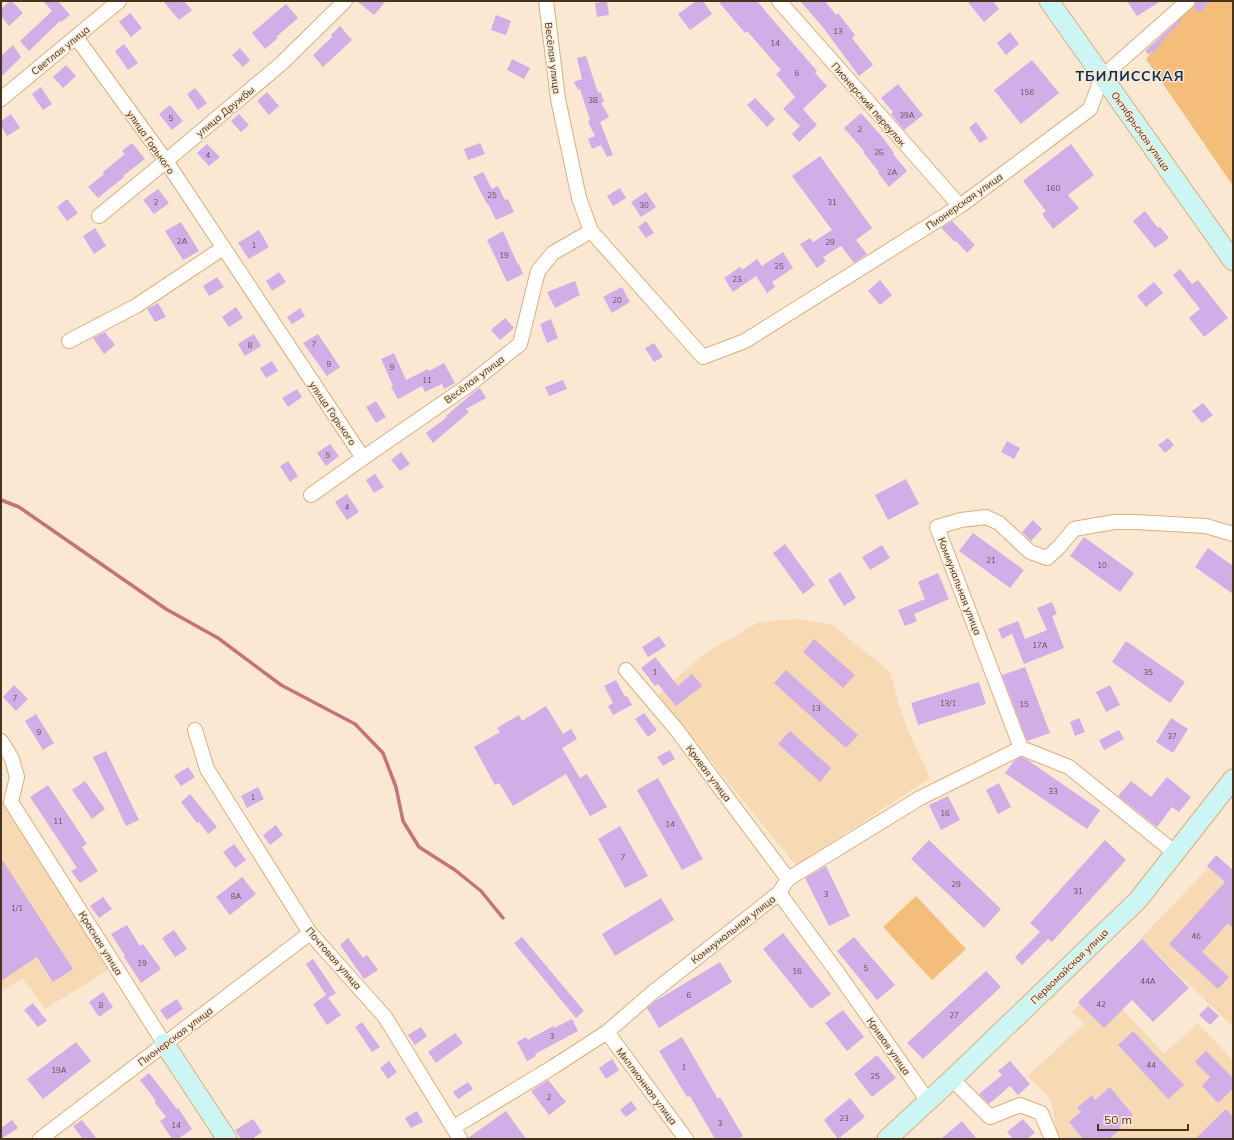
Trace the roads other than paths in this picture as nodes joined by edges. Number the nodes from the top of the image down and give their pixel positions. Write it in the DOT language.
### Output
graph roads {
  1 [pos="119,1"];
  2 [pos="345,1"];
  3 [pos="546,1"];
  4 [pos="779,1"];
  5 [pos="1049,1"];
  6 [pos="1188,1"];
  7 [pos="76,38"];
  8 [pos="1102,77"];
  9 [pos="1,99"];
  10 [pos="166,161"];
  11 [pos="960,206"];
  12 [pos="99,216"];
  13 [pos="591,231"];
  14 [pos="223,248"];
  15 [pos="1233,261"];
  16 [pos="70,341"];
  17 [pos="703,357"];
  18 [pos="363,458"];
  19 [pos="311,495"];
  20 [pos="1233,534"];
  21 [pos="626,670"];
  22 [pos="194,730"];
  23 [pos="1,741"];
  24 [pos="1021,748"];
  25 [pos="1233,779"];
  26 [pos="6,805"];
  27 [pos="1174,852"];
  28 [pos="788,879"];
  29 [pos="779,893"];
  30 [pos="310,933"];
  31 [pos="607,1032"];
  32 [pos="164,1044"];
  33 [pos="952,1079"];
  34 [pos="928,1101"];
  35 [pos="457,1133"];
  36 [pos="40,1139"];
  37 [pos="227,1139"];
  38 [pos="686,1139"];
  39 [pos="888,1139"];
  40 [pos="1052,1139"];
  1 -- 7 [label="street, Светлая улица"];
  2 -- 10 [label="street, улица Дружбы"];
  3 -- 13 [label="street, Весёлая улица"];
  4 -- 11 [label="street, Пионерский переулок"];
  5 -- 8 [label="street, Октябрьская улица"];
  6 -- 8 [label="street, Пионерская улица"];
  7 -- 9 [label="street, Светлая улица"];
  7 -- 10 [label="street, улица Горького"];
  8 -- 11 [label="street, Пионерская улица"];
  8 -- 15 [label="street, Октябрьская улица"];
  10 -- 12 [label="street, улица Дружбы"];
  10 -- 14 [label="street, улица Горького"];
  11 -- 17 [label="street, Пионерская улица"];
  13 -- 17 [label="street, Весёлая улица"];
  13 -- 18 [label="street, Весёлая улица"];
  14 -- 16 [label="street"];
  14 -- 18 [label="street, улица Горького"];
  18 -- 19 [label="street, Весёлая улица"];
  20 -- 24 [label="street, Коммунальная улица"];
  21 -- 28 [label="street, Кривая улица"];
  22 -- 30 [label="street, Почтовая улица"];
  23 -- 26 [label="street, Красная улица"];
  24 -- 27 [label="street"];
  24 -- 28 [label="street, Коммунальная улица"];
  25 -- 27 [label="street, Первомайская улица"];
  26 -- 32 [label="street, Красная улица"];
  27 -- 33 [label="street, Первомайская улица"];
  28 -- 29 [label="street, Коммунальная улица"];
  29 -- 31 [label="street, Коммунальная улица"];
  29 -- 34 [label="street, Кривая улица"];
  30 -- 32 [label="street, Пионерская улица"];
  30 -- 35 [label="street, Почтовая улица"];
  31 -- 35 [label="street, Коммунальная улица"];
  31 -- 38 [label="street, Миллионная улица"];
  32 -- 36 [label="street, Пионерская улица"];
  32 -- 37 [label="street, Красная улица"];
  33 -- 34 [label="street, Первомайская улица"];
  33 -- 40 [label="street"];
  34 -- 39 [label="street, Первомайская улица"];
}
